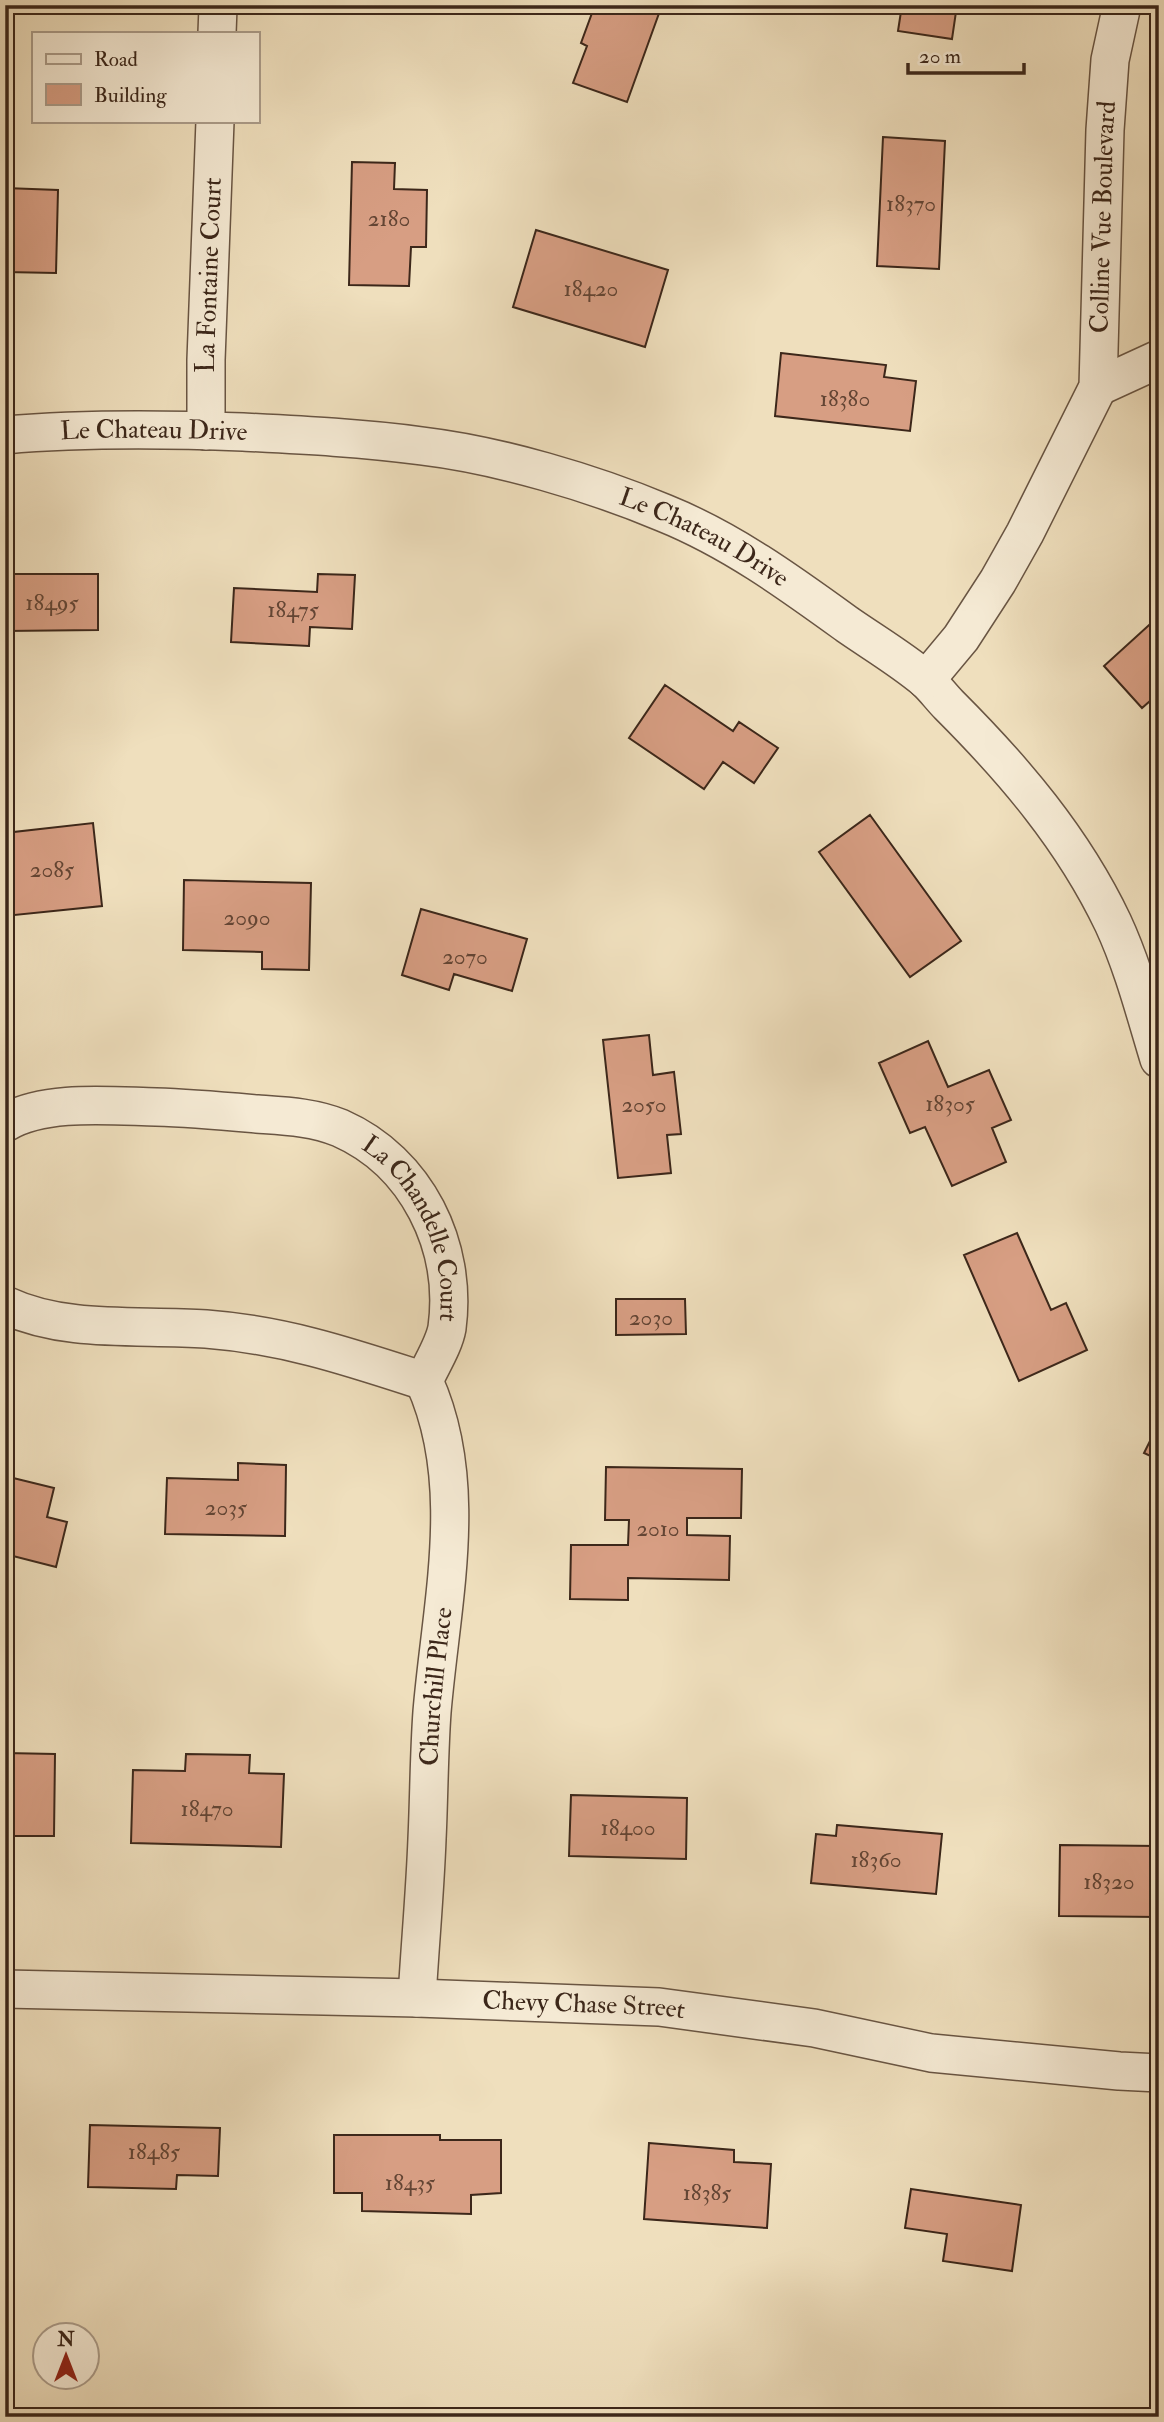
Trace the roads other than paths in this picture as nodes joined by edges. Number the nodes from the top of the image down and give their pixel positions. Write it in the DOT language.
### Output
graph roads {
  1 [pos="1122,5"];
  2 [pos="215,122"];
  3 [pos="1159,359"];
  4 [pos="1098,387"];
  5 [pos="206,431"];
  6 [pos="5,435"];
  7 [pos="926,680"];
  8 [pos="1159,1059"];
  9 [pos="5,1123"];
  10 [pos="5,1305"];
  11 [pos="424,1381"];
  12 [pos="5,1989"];
  13 [pos="417,1998"];
  14 [pos="1159,2073"];
  1 -- 4 [label="street, Colline Vue Boulevard"];
  2 -- 5 [label="street, La Fontaine Court"];
  3 -- 4 [label="street"];
  4 -- 7 [label="street, Colline Vue Boulevard"];
  5 -- 6 [label="street, Le Chateau Drive"];
  5 -- 7 [label="street, Le Chateau Drive"];
  7 -- 8 [label="street, Le Chateau Drive"];
  9 -- 11 [label="street, La Chandelle Court"];
  10 -- 11 [label="street"];
  11 -- 13 [label="street, Churchill Place"];
  12 -- 13 [label="street, Chevy Chase Street"];
  13 -- 14 [label="street, Chevy Chase Street"];
}
